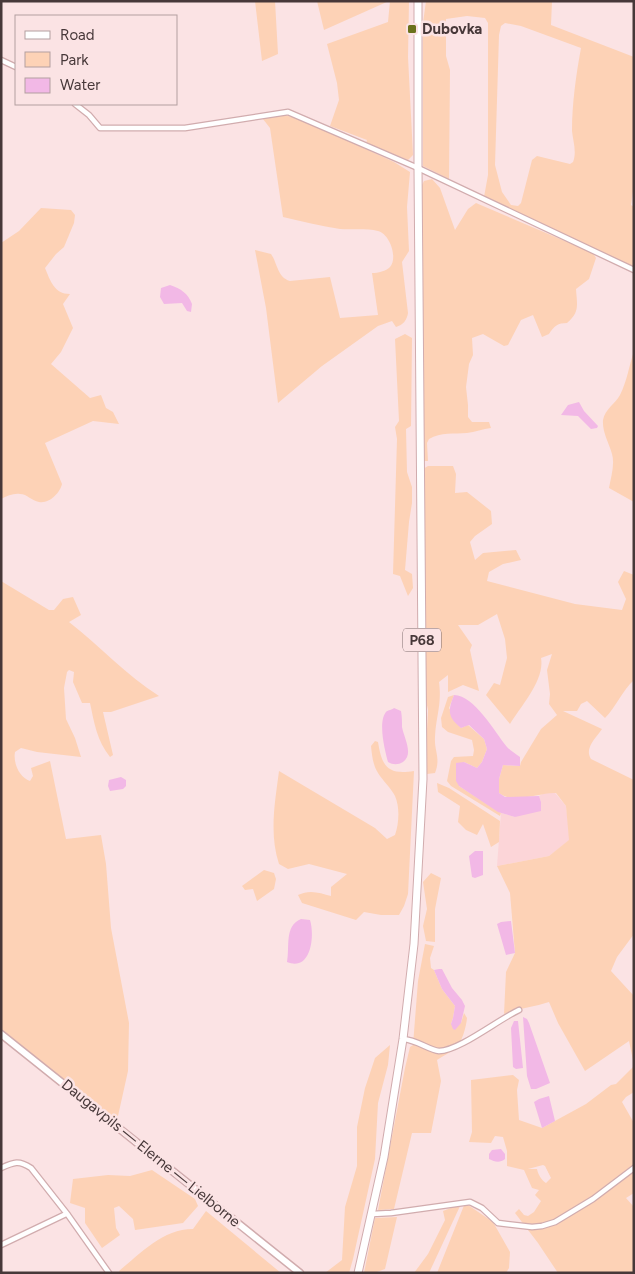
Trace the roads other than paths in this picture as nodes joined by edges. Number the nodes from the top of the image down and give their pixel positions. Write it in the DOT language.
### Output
graph roads {
  1 [pos="418,1"];
  2 [pos="1,60"];
  3 [pos="15,67"];
  4 [pos="76,105"];
  5 [pos="418,168"];
  6 [pos="634,270"];
  7 [pos="519,1010"];
  8 [pos="1,1034"];
  9 [pos="403,1039"];
  10 [pos="1,1168"];
  11 [pos="634,1168"];
  12 [pos="66,1214"];
  13 [pos="372,1214"];
  14 [pos="1,1245"];
  15 [pos="107,1272"];
  16 [pos="300,1273"];
  17 [pos="358,1273"];
  1 -- 5 [label="main road, P68"];
  2 -- 3 [label="street"];
  4 -- 5 [label="street"];
  5 -- 6 [label="street"];
  5 -- 9 [label="main road, P68"];
  7 -- 9 [label="street"];
  8 -- 16 [label="main road, Daugavpils — Elerne — Lielborne"];
  9 -- 13 [label="main road, P68"];
  10 -- 12 [label="street"];
  11 -- 13 [label="street"];
  12 -- 14 [label="street"];
  12 -- 15 [label="street"];
  13 -- 17 [label="main road, P68"];
}
